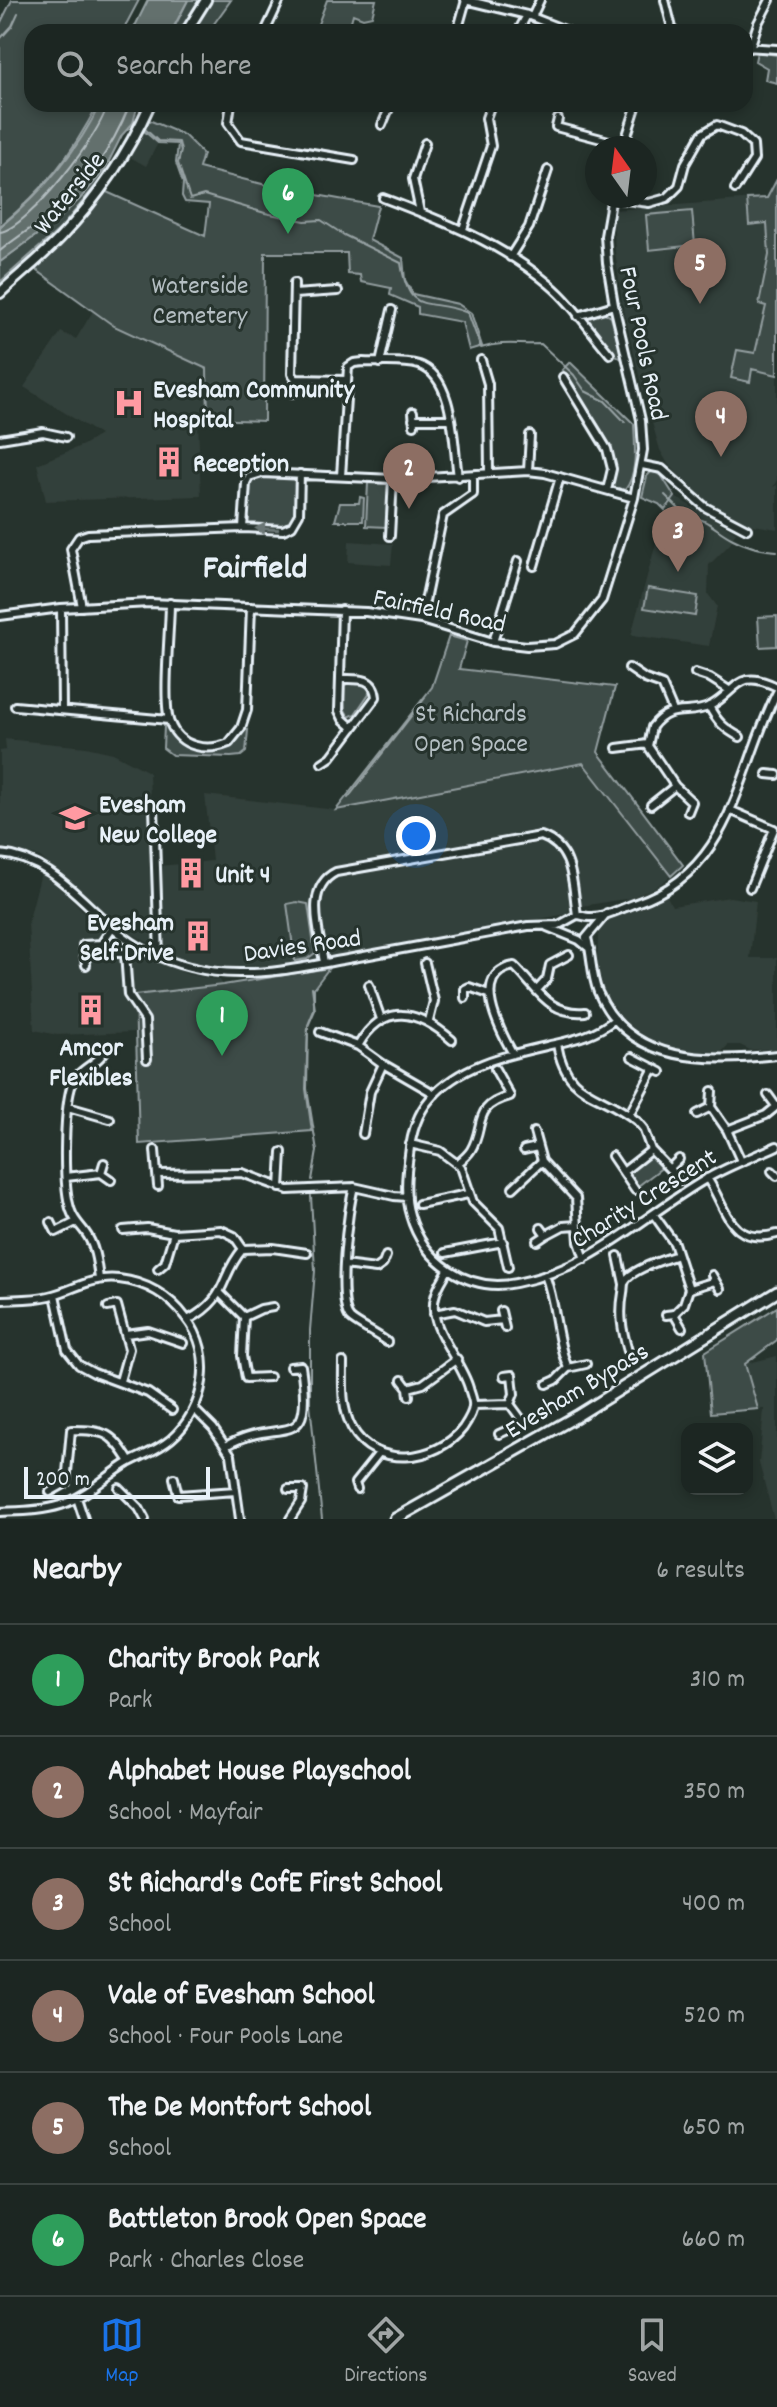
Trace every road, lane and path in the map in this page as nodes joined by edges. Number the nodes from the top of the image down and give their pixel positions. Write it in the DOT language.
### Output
graph roads {
  1 [pos="206,0"];
  2 [pos="280,0"];
  3 [pos="466,0"];
  4 [pos="540,0"];
  5 [pos="665,0"];
  6 [pos="770,0"];
  7 [pos="530,16"];
  8 [pos="191,24"];
  9 [pos="269,24"];
  10 [pos="459,24"];
  11 [pos="524,24"];
  12 [pos="550,24"];
  13 [pos="671,24"];
  14 [pos="753,36"];
  15 [pos="753,48"];
  16 [pos="777,49"];
  17 [pos="146,112"];
  18 [pos="230,112"];
  19 [pos="388,112"];
  20 [pos="488,112"];
  21 [pos="634,112"];
  22 [pos="558,119"];
  23 [pos="382,125"];
  24 [pos="586,136"];
  25 [pos="627,136"];
  26 [pos="424,143"];
  27 [pos="354,160"];
  28 [pos="548,170"];
  29 [pos="740,180"];
  30 [pos="749,185"];
  31 [pos="735,189"];
  32 [pos="384,197"];
  33 [pos="657,201"];
  34 [pos="610,208"];
  35 [pos="420,212"];
  36 [pos="463,229"];
  37 [pos="510,257"];
  38 [pos="294,283"];
  39 [pos="338,291"];
  40 [pos="0,293"];
  41 [pos="294,294"];
  42 [pos="614,305"];
  43 [pos="392,310"];
  44 [pos="578,316"];
  45 [pos="610,354"];
  46 [pos="481,360"];
  47 [pos="380,363"];
  48 [pos="563,377"];
  49 [pos="296,379"];
  50 [pos="347,380"];
  51 [pos="292,393"];
  52 [pos="413,419"];
  53 [pos="450,419"];
  54 [pos="530,435"];
  55 [pos="66,437"];
  56 [pos="0,439"];
  57 [pos="642,465"];
  58 [pos="528,471"];
  59 [pos="489,472"];
  60 [pos="300,474"];
  61 [pos="473,475"];
  62 [pos="341,476"];
  63 [pos="458,477"];
  64 [pos="560,477"];
  65 [pos="393,479"];
  66 [pos="607,490"];
  67 [pos="634,498"];
  68 [pos="243,528"];
  69 [pos="747,529"];
  70 [pos="390,536"];
  71 [pos="518,561"];
  72 [pos="534,566"];
  73 [pos="170,603"];
  74 [pos="82,607"];
  75 [pos="251,607"];
  76 [pos="61,608"];
  77 [pos="342,610"];
  78 [pos="0,616"];
  79 [pos="421,620"];
  80 [pos="493,642"];
  81 [pos="629,668"];
  82 [pos="695,673"];
  83 [pos="340,679"];
  84 [pos="729,690"];
  85 [pos="777,690"];
  86 [pos="15,706"];
  87 [pos="709,706"];
  88 [pos="62,710"];
  89 [pos="673,711"];
  90 [pos="169,720"];
  91 [pos="353,728"];
  92 [pos="740,737"];
  93 [pos="648,744"];
  94 [pos="617,748"];
  95 [pos="322,763"];
  96 [pos="767,774"];
  97 [pos="777,775"];
  98 [pos="675,786"];
  99 [pos="651,805"];
  100 [pos="154,808"];
  101 [pos="730,810"];
  102 [pos="688,812"];
  103 [pos="776,830"];
  104 [pos="0,854"];
  105 [pos="750,888"];
  106 [pos="607,913"];
  107 [pos="577,915"];
  108 [pos="588,917"];
  109 [pos="568,922"];
  110 [pos="547,927"];
  111 [pos="112,928"];
  112 [pos="571,937"];
  113 [pos="586,937"];
  114 [pos="101,944"];
  115 [pos="569,955"];
  116 [pos="159,957"];
  117 [pos="324,963"];
  118 [pos="425,963"];
  119 [pos="86,965"];
  120 [pos="369,985"];
  121 [pos="537,990"];
  122 [pos="489,994"];
  123 [pos="465,998"];
  124 [pos="585,1012"];
  125 [pos="381,1019"];
  126 [pos="615,1019"];
  127 [pos="429,1021"];
  128 [pos="320,1032"];
  129 [pos="452,1040"];
  130 [pos="557,1044"];
  131 [pos="358,1046"];
  132 [pos="107,1047"];
  133 [pos="513,1054"];
  134 [pos="777,1055"];
  135 [pos="632,1057"];
  136 [pos="147,1059"];
  137 [pos="383,1064"];
  138 [pos="654,1068"];
  139 [pos="495,1069"];
  140 [pos="661,1072"];
  141 [pos="712,1091"];
  142 [pos="435,1094"];
  143 [pos="768,1095"];
  144 [pos="777,1106"];
  145 [pos="68,1107"];
  146 [pos="711,1107"];
  147 [pos="697,1114"];
  148 [pos="629,1115"];
  149 [pos="110,1119"];
  150 [pos="727,1130"];
  151 [pos="534,1132"];
  152 [pos="363,1134"];
  153 [pos="410,1144"];
  154 [pos="777,1146"];
  155 [pos="537,1147"];
  156 [pos="155,1150"];
  157 [pos="524,1150"];
  158 [pos="651,1150"];
  159 [pos="282,1152"];
  160 [pos="612,1156"];
  161 [pos="679,1159"];
  162 [pos="542,1161"];
  163 [pos="741,1161"];
  164 [pos="104,1163"];
  165 [pos="283,1163"];
  166 [pos="272,1164"];
  167 [pos="457,1164"];
  168 [pos="670,1168"];
  169 [pos="623,1172"];
  170 [pos="101,1173"];
  171 [pos="157,1174"];
  172 [pos="66,1177"];
  173 [pos="707,1178"];
  174 [pos="111,1180"];
  175 [pos="680,1180"];
  176 [pos="158,1186"];
  177 [pos="354,1187"];
  178 [pos="280,1188"];
  179 [pos="513,1188"];
  180 [pos="635,1190"];
  181 [pos="468,1194"];
  182 [pos="407,1197"];
  183 [pos="419,1204"];
  184 [pos="654,1215"];
  185 [pos="51,1222"];
  186 [pos="76,1222"];
  187 [pos="577,1225"];
  188 [pos="541,1228"];
  189 [pos="123,1230"];
  190 [pos="174,1233"];
  191 [pos="777,1234"];
  192 [pos="546,1235"];
  193 [pos="537,1241"];
  194 [pos="503,1242"];
  195 [pos="243,1249"];
  196 [pos="307,1253"];
  197 [pos="445,1253"];
  198 [pos="678,1255"];
  199 [pos="386,1256"];
  200 [pos="618,1256"];
  201 [pos="585,1259"];
  202 [pos="344,1265"];
  203 [pos="508,1267"];
  204 [pos="158,1269"];
  205 [pos="448,1270"];
  206 [pos="545,1275"];
  207 [pos="99,1279"];
  208 [pos="624,1284"];
  209 [pos="689,1289"];
  210 [pos="720,1289"];
  211 [pos="777,1292"];
  212 [pos="221,1294"];
  213 [pos="55,1295"];
  214 [pos="0,1300"];
  215 [pos="108,1307"];
  216 [pos="273,1307"];
  217 [pos="501,1311"];
  218 [pos="434,1314"];
  219 [pos="674,1314"];
  220 [pos="666,1315"];
  221 [pos="244,1317"];
  222 [pos="188,1320"];
  223 [pos="503,1320"];
  224 [pos="631,1321"];
  225 [pos="620,1322"];
  226 [pos="505,1328"];
  227 [pos="682,1328"];
  228 [pos="126,1334"];
  229 [pos="387,1342"];
  230 [pos="183,1343"];
  231 [pos="628,1351"];
  232 [pos="457,1359"];
  233 [pos="343,1362"];
  234 [pos="586,1364"];
  235 [pos="290,1367"];
  236 [pos="568,1368"];
  237 [pos="504,1376"];
  238 [pos="269,1377"];
  239 [pos="332,1377"];
  240 [pos="343,1377"];
  241 [pos="402,1380"];
  242 [pos="120,1381"];
  243 [pos="547,1384"];
  244 [pos="510,1404"];
  245 [pos="474,1405"];
  246 [pos="194,1409"];
  247 [pos="172,1410"];
  248 [pos="530,1417"];
  249 [pos="521,1419"];
  250 [pos="499,1434"];
  251 [pos="226,1446"];
  252 [pos="379,1453"];
  253 [pos="130,1462"];
  254 [pos="174,1478"];
  255 [pos="119,1488"];
  256 [pos="288,1489"];
  257 [pos="357,1489"];
  258 [pos="236,1491"];
  259 [pos="50,1492"];
  260 [pos="77,1498"];
  261 [pos="0,1512"];
  262 [pos="84,1519"];
  263 [pos="145,1519"];
  264 [pos="240,1519"];
  265 [pos="290,1519"];
  266 [pos="395,1519"];
  1 -- 8 [label="main road"];
  2 -- 9 [label="street"];
  3 -- 7 [label="street"];
  3 -- 10 [label="street"];
  4 -- 7 [label="street"];
  5 -- 13 [label="street"];
  6 -- 14 [label="street"];
  7 -- 11 [label="street"];
  7 -- 12 [label="street"];
  15 -- 16 [label="street"];
  17 -- 40 [label="main road, Waterside"];
  18 -- 27 [label="street"];
  19 -- 23 [label="street"];
  20 -- 36 [label="street"];
  21 -- 25 [label="street"];
  22 -- 24 [label="street"];
  26 -- 35 [label="street"];
  28 -- 37 [label="street"];
  29 -- 30 [label="street"];
  29 -- 31 [label="street"];
  29 -- 33 [label="street"];
  32 -- 35 [label="street"];
  34 -- 42 [label="street, Four Pools Road"];
  35 -- 36 [label="street"];
  36 -- 37 [label="street"];
  37 -- 44 [label="street"];
  38 -- 41 [label="street"];
  39 -- 41 [label="street"];
  41 -- 49 [label="street"];
  42 -- 44 [label="street"];
  42 -- 57 [label="street, Four Pools Road"];
  43 -- 47 [label="street"];
  44 -- 45 [label="street"];
  46 -- 59 [label="street"];
  47 -- 50 [label="street"];
  47 -- 53 [label="street"];
  48 -- 66 [label="street"];
  49 -- 50 [label="street"];
  49 -- 51 [label="street"];
  50 -- 62 [label="street"];
  52 -- 53 [label="street"];
  53 -- 63 [label="street"];
  54 -- 58 [label="street"];
  55 -- 56 [label="street"];
  57 -- 67 [label="street, Four Pools Road"];
  57 -- 69 [label="street"];
  58 -- 59 [label="street"];
  58 -- 64 [label="street"];
  59 -- 61 [label="street"];
  60 -- 62 [label="street"];
  60 -- 68 [label="street"];
  60 -- 68 [label="street, one-way"];
  61 -- 63 [label="street"];
  61 -- 79 [label="street"];
  62 -- 65 [label="street"];
  63 -- 65 [label="street"];
  64 -- 66 [label="street"];
  64 -- 72 [label="street"];
  65 -- 70 [label="street"];
  66 -- 67 [label="street"];
  67 -- 80 [label="street, Fairfield Road"];
  68 -- 74 [label="street"];
  71 -- 80 [label="street"];
  73 -- 74 [label="street, Fairfield Road"];
  73 -- 75 [label="street, Fairfield Road"];
  73 -- 90 [label="street"];
  74 -- 76 [label="street, Fairfield Road"];
  75 -- 77 [label="street, Fairfield Road"];
  75 -- 90 [label="street"];
  76 -- 78 [label="street, Fairfield Road"];
  76 -- 88 [label="street"];
  77 -- 79 [label="street, Fairfield Road"];
  77 -- 83 [label="street"];
  79 -- 80 [label="street, Fairfield Road"];
  81 -- 89 [label="street"];
  82 -- 84 [label="street"];
  83 -- 91 [label="street"];
  83 -- 91 [label="street"];
  84 -- 85 [label="street"];
  84 -- 87 [label="street"];
  85 -- 101 [label="street"];
  86 -- 88 [label="street"];
  87 -- 89 [label="street"];
  87 -- 92 [label="street"];
  88 -- 90 [label="street"];
  89 -- 93 [label="street"];
  91 -- 95 [label="street"];
  93 -- 94 [label="street"];
  93 -- 98 [label="street"];
  96 -- 97 [label="street"];
  98 -- 99 [label="street"];
  98 -- 102 [label="street"];
  100 -- 116 [label="street"];
  101 -- 103 [label="street"];
  101 -- 106 [label="street"];
  103 -- 105 [label="street"];
  104 -- 111 [label="street, Davies Road"];
  106 -- 108 [label="street"];
  106 -- 113 [label="street"];
  107 -- 108 [label="street"];
  107 -- 109 [label="street, Davies Road"];
  107 -- 117 [label="street"];
  108 -- 113 [label="street"];
  109 -- 110 [label="street, Davies Road"];
  109 -- 112 [label="street"];
  110 -- 112 [label="street, Davies Road"];
  110 -- 117 [label="street, Davies Road"];
  111 -- 114 [label="street"];
  111 -- 116 [label="street, Davies Road"];
  112 -- 113 [label="street, Davies Road"];
  113 -- 126 [label="street"];
  114 -- 119 [label="street"];
  114 -- 136 [label="street"];
  115 -- 121 [label="street"];
  116 -- 117 [label="street, Davies Road"];
  118 -- 127 [label="street"];
  120 -- 125 [label="street"];
  121 -- 122 [label="street"];
  121 -- 124 [label="street"];
  122 -- 123 [label="street"];
  122 -- 133 [label="street"];
  125 -- 127 [label="street"];
  125 -- 131 [label="street"];
  126 -- 130 [label="street, Charity Crescent"];
  126 -- 134 [label="street"];
  127 -- 129 [label="street"];
  128 -- 131 [label="street"];
  130 -- 133 [label="street, Charity Crescent"];
  130 -- 148 [label="street"];
  131 -- 137 [label="street"];
  132 -- 145 [label="street"];
  133 -- 142 [label="street, Charity Crescent"];
  135 -- 138 [label="street"];
  137 -- 142 [label="street"];
  137 -- 152 [label="street"];
  138 -- 140 [label="street"];
  138 -- 148 [label="street"];
  139 -- 167 [label="street"];
  141 -- 146 [label="street"];
  142 -- 153 [label="street, Charity Crescent"];
  143 -- 144 [label="street"];
  144 -- 150 [label="street"];
  145 -- 149 [label="street"];
  145 -- 172 [label="street"];
  146 -- 147 [label="street"];
  146 -- 150 [label="street"];
  148 -- 158 [label="street"];
  150 -- 163 [label="street"];
  151 -- 155 [label="street"];
  153 -- 167 [label="street"];
  153 -- 182 [label="street, Charity Crescent"];
  154 -- 163 [label="street, Charity Crescent"];
  155 -- 157 [label="street"];
  155 -- 162 [label="street"];
  156 -- 171 [label="street"];
  158 -- 168 [label="street"];
  158 -- 169 [label="street"];
  159 -- 165 [label="street"];
  160 -- 169 [label="street"];
  161 -- 168 [label="street"];
  162 -- 179 [label="street"];
  162 -- 187 [label="street"];
  163 -- 173 [label="street, Charity Crescent"];
  164 -- 170 [label="street"];
  165 -- 166 [label="street"];
  165 -- 178 [label="street"];
  167 -- 181 [label="street"];
  168 -- 175 [label="street"];
  169 -- 180 [label="street"];
  170 -- 172 [label="street"];
  170 -- 174 [label="street"];
  171 -- 176 [label="street"];
  171 -- 178 [label="street"];
  172 -- 186 [label="street"];
  173 -- 184 [label="street, Charity Crescent"];
  173 -- 191 [label="street"];
  177 -- 178 [label="street"];
  177 -- 182 [label="street"];
  177 -- 202 [label="street"];
  181 -- 183 [label="street"];
  181 -- 194 [label="street"];
  182 -- 205 [label="street, Charity Crescent"];
  184 -- 198 [label="street"];
  184 -- 201 [label="street, Charity Crescent"];
  185 -- 186 [label="street"];
  186 -- 207 [label="street"];
  187 -- 192 [label="street"];
  187 -- 201 [label="street"];
  188 -- 192 [label="street"];
  189 -- 190 [label="street"];
  190 -- 195 [label="street"];
  190 -- 204 [label="street"];
  192 -- 193 [label="street"];
  194 -- 197 [label="street"];
  194 -- 203 [label="street"];
  195 -- 196 [label="street"];
  195 -- 212 [label="street"];
  198 -- 208 [label="street"];
  198 -- 209 [label="street"];
  199 -- 202 [label="street"];
  200 -- 208 [label="street"];
  201 -- 206 [label="street, Charity Crescent"];
  202 -- 229 [label="street"];
  205 -- 206 [label="street, Charity Crescent"];
  205 -- 218 [label="street"];
  206 -- 236 [label="street"];
  207 -- 213 [label="street"];
  207 -- 222 [label="street"];
  208 -- 225 [label="street"];
  209 -- 210 [label="street"];
  209 -- 219 [label="street"];
  211 -- 266 [label="highway, Evesham Bypass"];
  212 -- 221 [label="street"];
  212 -- 222 [label="street"];
  213 -- 214 [label="street"];
  213 -- 242 [label="street"];
  215 -- 228 [label="street"];
  216 -- 221 [label="street"];
  217 -- 223 [label="street"];
  218 -- 223 [label="street"];
  218 -- 232 [label="street"];
  219 -- 220 [label="street"];
  219 -- 227 [label="street"];
  221 -- 238 [label="street"];
  222 -- 246 [label="street"];
  223 -- 226 [label="street"];
  224 -- 225 [label="street"];
  225 -- 231 [label="street"];
  228 -- 230 [label="street"];
  228 -- 242 [label="street"];
  232 -- 241 [label="street"];
  232 -- 245 [label="street"];
  233 -- 240 [label="street"];
  234 -- 236 [label="street"];
  235 -- 251 [label="street"];
  236 -- 243 [label="street"];
  237 -- 244 [label="street"];
  239 -- 240 [label="street"];
  240 -- 252 [label="street"];
  242 -- 247 [label="street"];
  244 -- 245 [label="street"];
  244 -- 249 [label="street"];
  245 -- 252 [label="street"];
  246 -- 251 [label="street"];
  246 -- 253 [label="street"];
  248 -- 249 [label="street"];
  249 -- 250 [label="street"];
  251 -- 258 [label="street"];
  252 -- 257 [label="street"];
  253 -- 259 [label="street"];
  253 -- 260 [label="street"];
  254 -- 258 [label="street"];
  255 -- 263 [label="street"];
  256 -- 265 [label="street"];
  258 -- 264 [label="street"];
  260 -- 261 [label="street"];
  260 -- 262 [label="street"];
}
